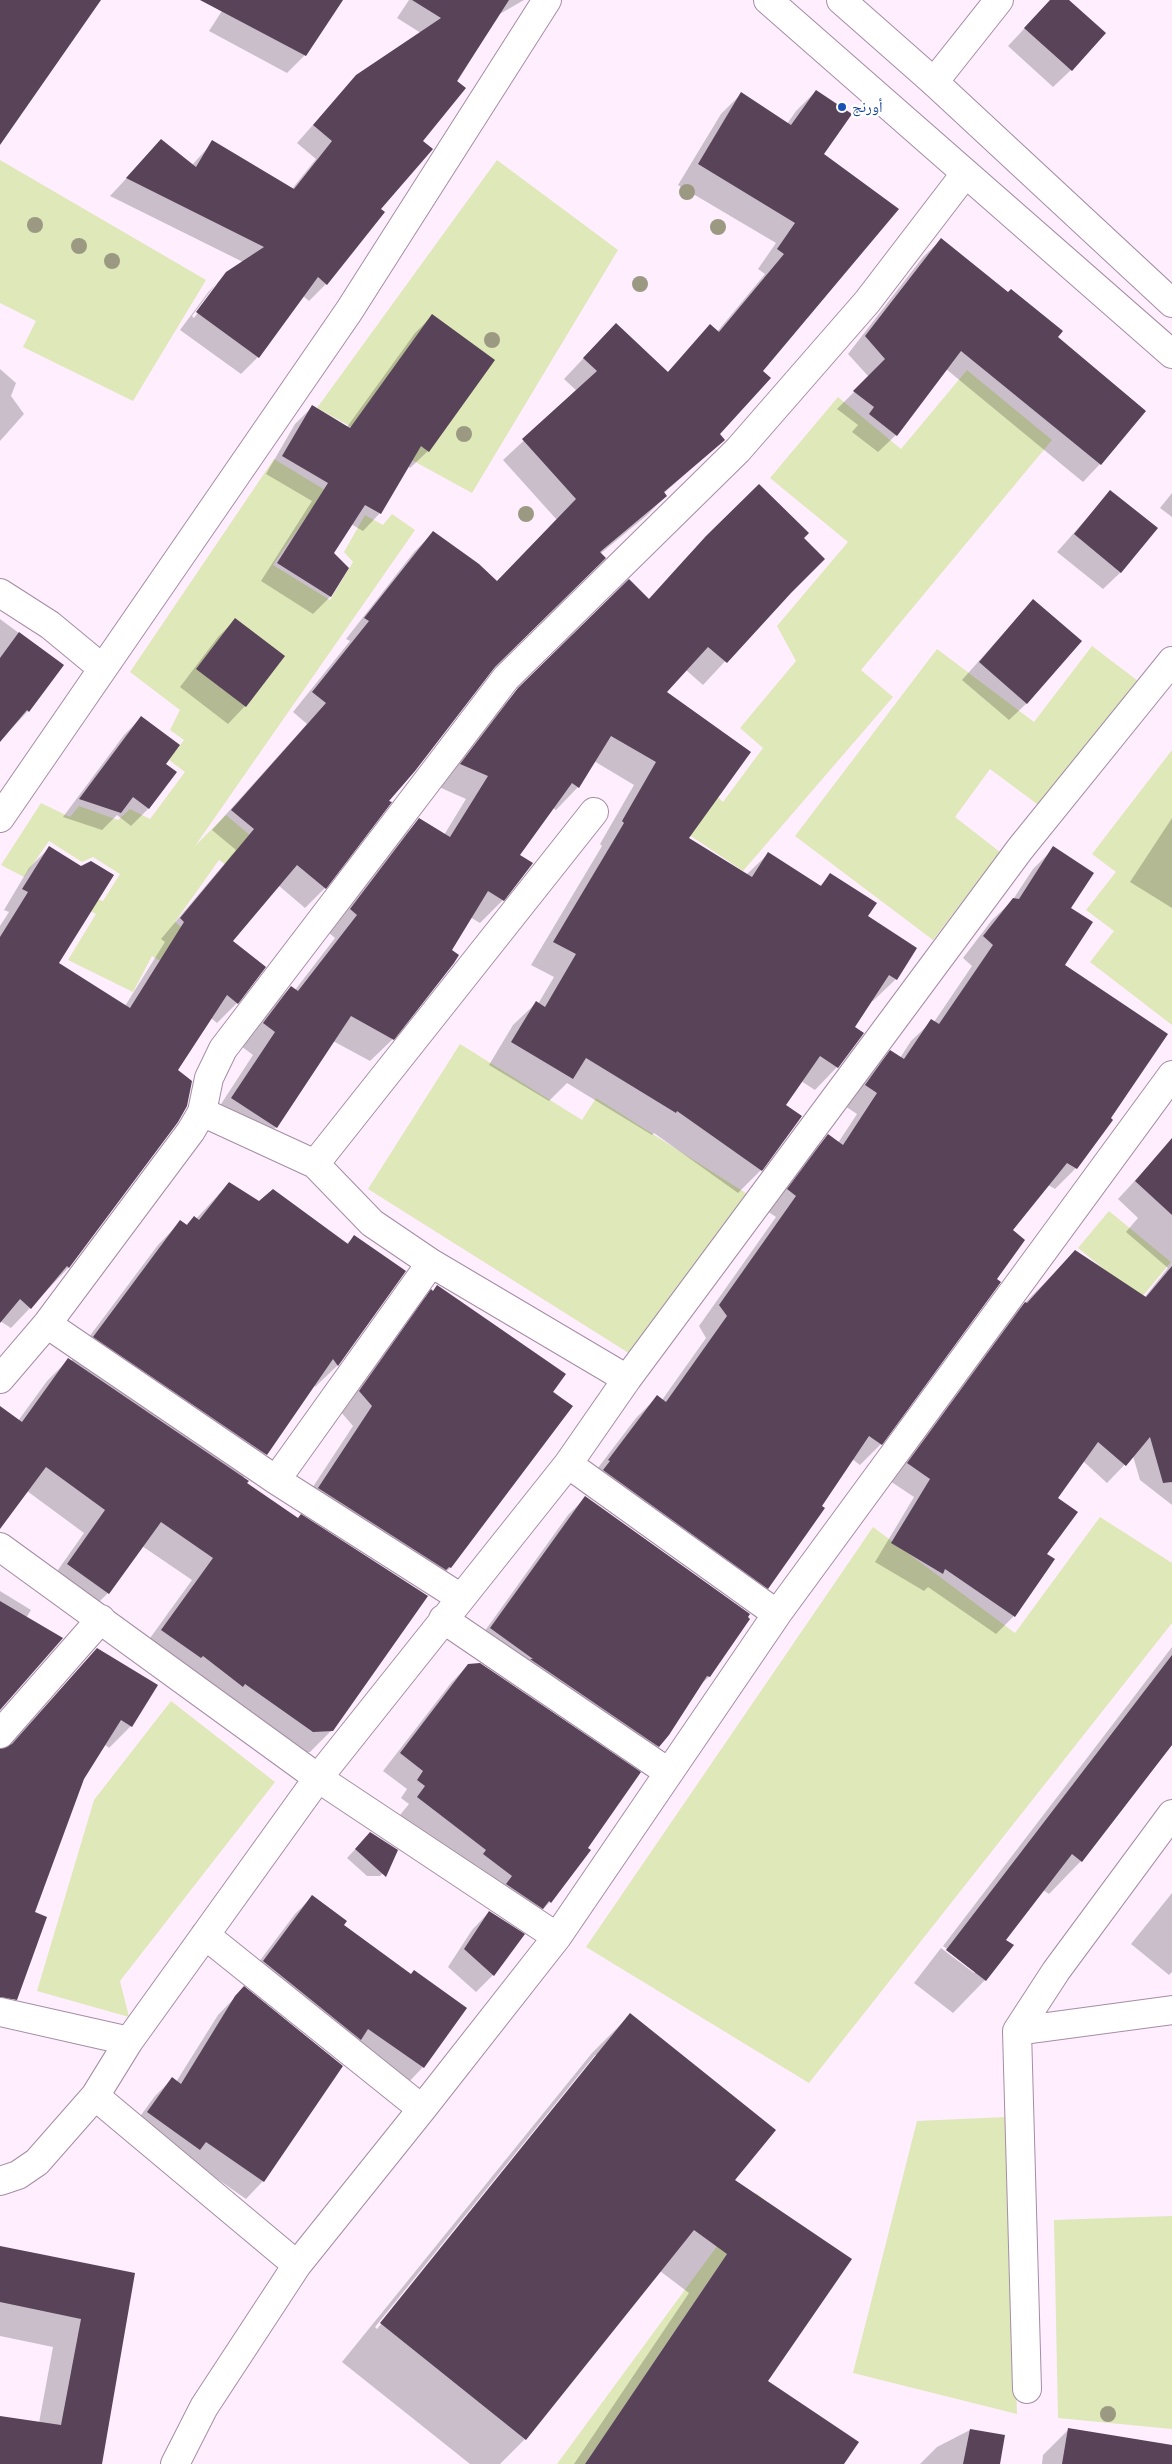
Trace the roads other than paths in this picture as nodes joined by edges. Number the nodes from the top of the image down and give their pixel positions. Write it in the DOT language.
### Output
graph roads {
  1 [pos="547,0"];
  2 [pos="768,0"];
  3 [pos="840,0"];
  4 [pos="999,0"];
  5 [pos="934,82"];
  6 [pos="964,174"];
  7 [pos="1172,303"];
  8 [pos="1172,354"];
  9 [pos="0,593"];
  10 [pos="1172,661"];
  11 [pos="102,668"];
  12 [pos="594,812"];
  13 [pos="0,818"];
  14 [pos="1172,1075"];
  15 [pos="202,1112"];
  16 [pos="316,1164"];
  17 [pos="431,1263"];
  18 [pos="47,1324"];
  19 [pos="0,1379"];
  20 [pos="627,1379"];
  21 [pos="568,1464"];
  22 [pos="276,1480"];
  23 [pos="0,1547"];
  24 [pos="461,1598"];
  25 [pos="776,1614"];
  26 [pos="101,1619"];
  27 [pos="443,1619"];
  28 [pos="0,1734"];
  29 [pos="668,1772"];
  30 [pos="318,1778"];
  31 [pos="1172,1814"];
  32 [pos="205,1935"];
  33 [pos="557,1937"];
  34 [pos="1172,2010"];
  35 [pos="0,2012"];
  36 [pos="1017,2031"];
  37 [pos="129,2041"];
  38 [pos="95,2096"];
  39 [pos="422,2110"];
  40 [pos="0,2181"];
  41 [pos="296,2265"];
  42 [pos="1027,2389"];
  43 [pos="176,2464"];
  1 -- 11 [label="street"];
  2 -- 6 [label="street"];
  3 -- 5 [label="street"];
  4 -- 5 [label="street"];
  5 -- 7 [label="street"];
  6 -- 8 [label="street"];
  6 -- 15 [label="street"];
  9 -- 11 [label="street"];
  10 -- 20 [label="street"];
  11 -- 13 [label="street"];
  12 -- 16 [label="street"];
  14 -- 25 [label="street"];
  15 -- 16 [label="street"];
  15 -- 18 [label="street"];
  16 -- 17 [label="street"];
  17 -- 20 [label="street"];
  17 -- 22 [label="street"];
  18 -- 19 [label="street"];
  18 -- 22 [label="street"];
  20 -- 21 [label="street"];
  21 -- 24 [label="street"];
  21 -- 25 [label="street"];
  22 -- 24 [label="street"];
  23 -- 26 [label="street"];
  24 -- 27 [label="street"];
  25 -- 29 [label="street"];
  26 -- 28 [label="street"];
  26 -- 30 [label="street"];
  27 -- 29 [label="street"];
  27 -- 30 [label="street"];
  29 -- 33 [label="street"];
  30 -- 32 [label="street"];
  30 -- 33 [label="street"];
  31 -- 36 [label="street"];
  32 -- 37 [label="street"];
  32 -- 39 [label="street"];
  33 -- 39 [label="street"];
  34 -- 36 [label="street"];
  35 -- 37 [label="street"];
  36 -- 42 [label="street"];
  37 -- 38 [label="street"];
  38 -- 40 [label="street"];
  38 -- 41 [label="street"];
  39 -- 41 [label="street"];
  41 -- 43 [label="street"];
}
